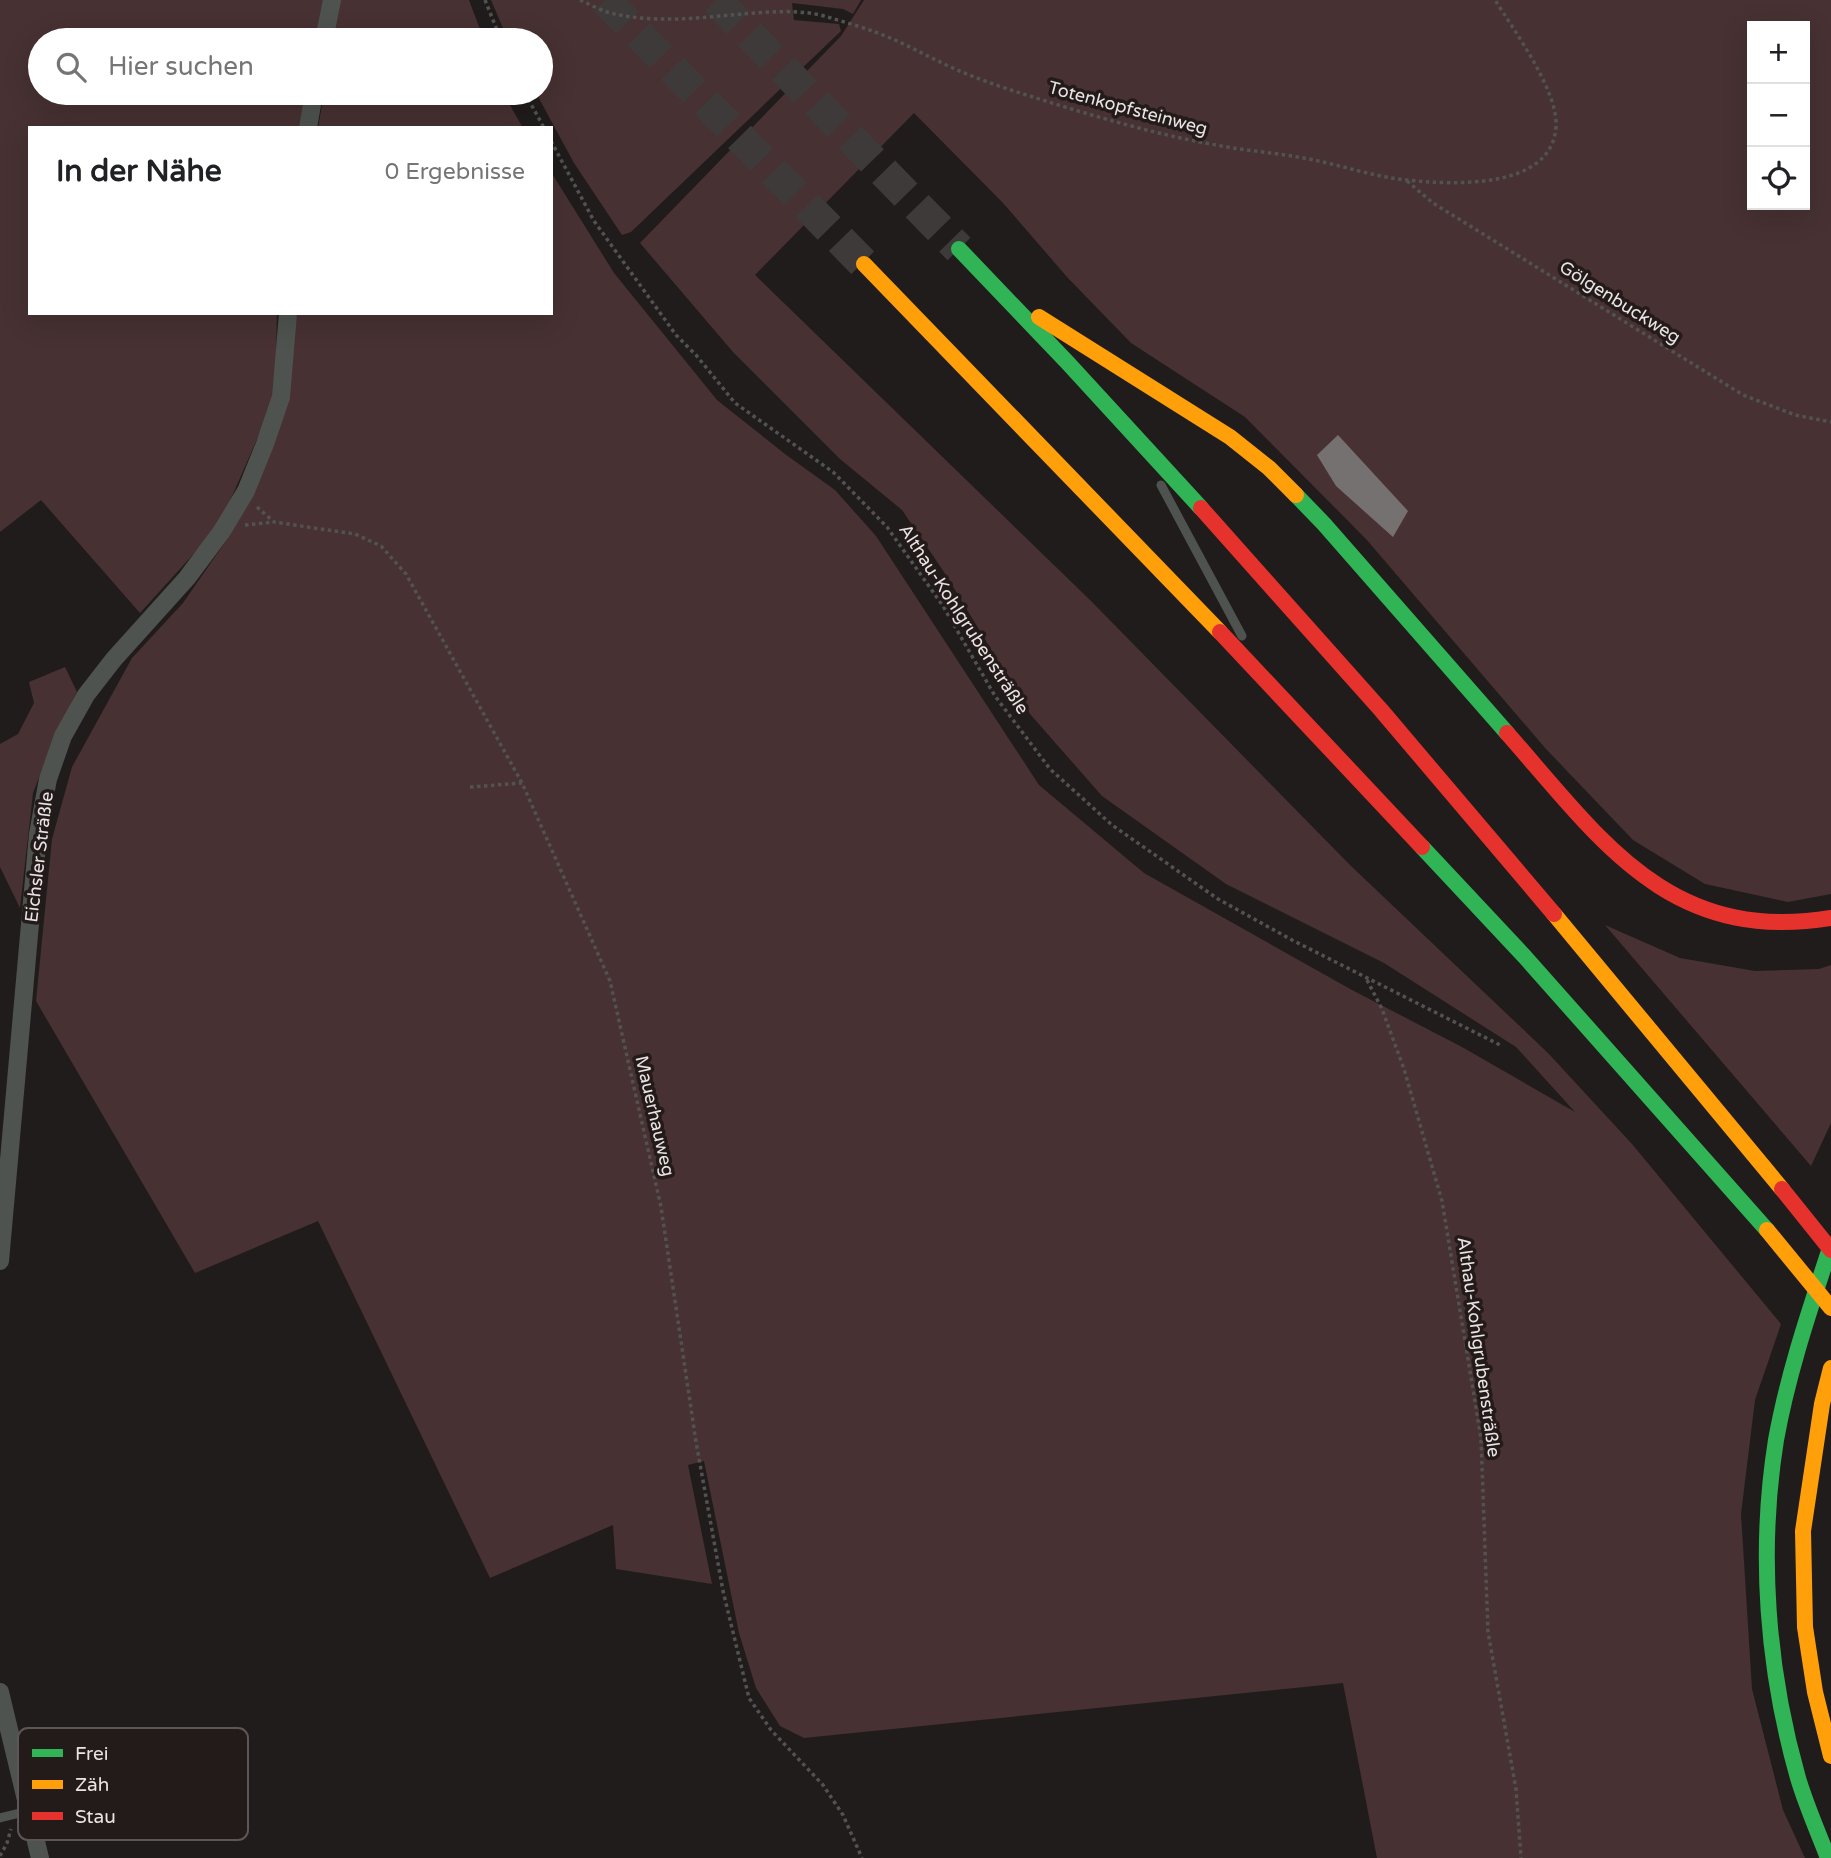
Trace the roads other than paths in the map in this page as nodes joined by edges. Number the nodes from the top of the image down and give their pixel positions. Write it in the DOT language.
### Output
graph roads {
  1 [pos="332,0"];
  2 [pos="326,28"];
  3 [pos="312,105"];
  4 [pos="308,126"];
  5 [pos="959,249"];
  6 [pos="864,264"];
  7 [pos="1000,292"];
  8 [pos="288,315"];
  9 [pos="1121,421"];
  10 [pos="1289,707"];
  11 [pos="1831,918"];
  12 [pos="1831,1245"];
  13 [pos="1831,1250"];
  14 [pos="0,1261"];
  15 [pos="1831,1308"];
  16 [pos="1831,1368"];
  17 [pos="0,1692"];
  18 [pos="1831,1756"];
  19 [pos="18,1790"];
  20 [pos="18,1813"];
  21 [pos="0,1818"];
  22 [pos="33,1840"];
  23 [pos="40,1858"];
  24 [pos="1828,1858"];
  1 -- 2 [label="street"];
  3 -- 4 [label="street"];
  5 -- 7 [label="highway"];
  6 -- 10 [label="highway"];
  7 -- 9 [label="highway"];
  7 -- 11 [label="highway"];
  8 -- 14 [label="street, Eichsler Sträßle"];
  9 -- 10 [label="lane"];
  9 -- 13 [label="highway, bridge"];
  10 -- 15 [label="highway, bridge"];
  12 -- 24 [label="highway"];
  16 -- 18 [label="highway"];
  17 -- 19 [label="street"];
  20 -- 21 [label="lane"];
  22 -- 23 [label="street"];
}
